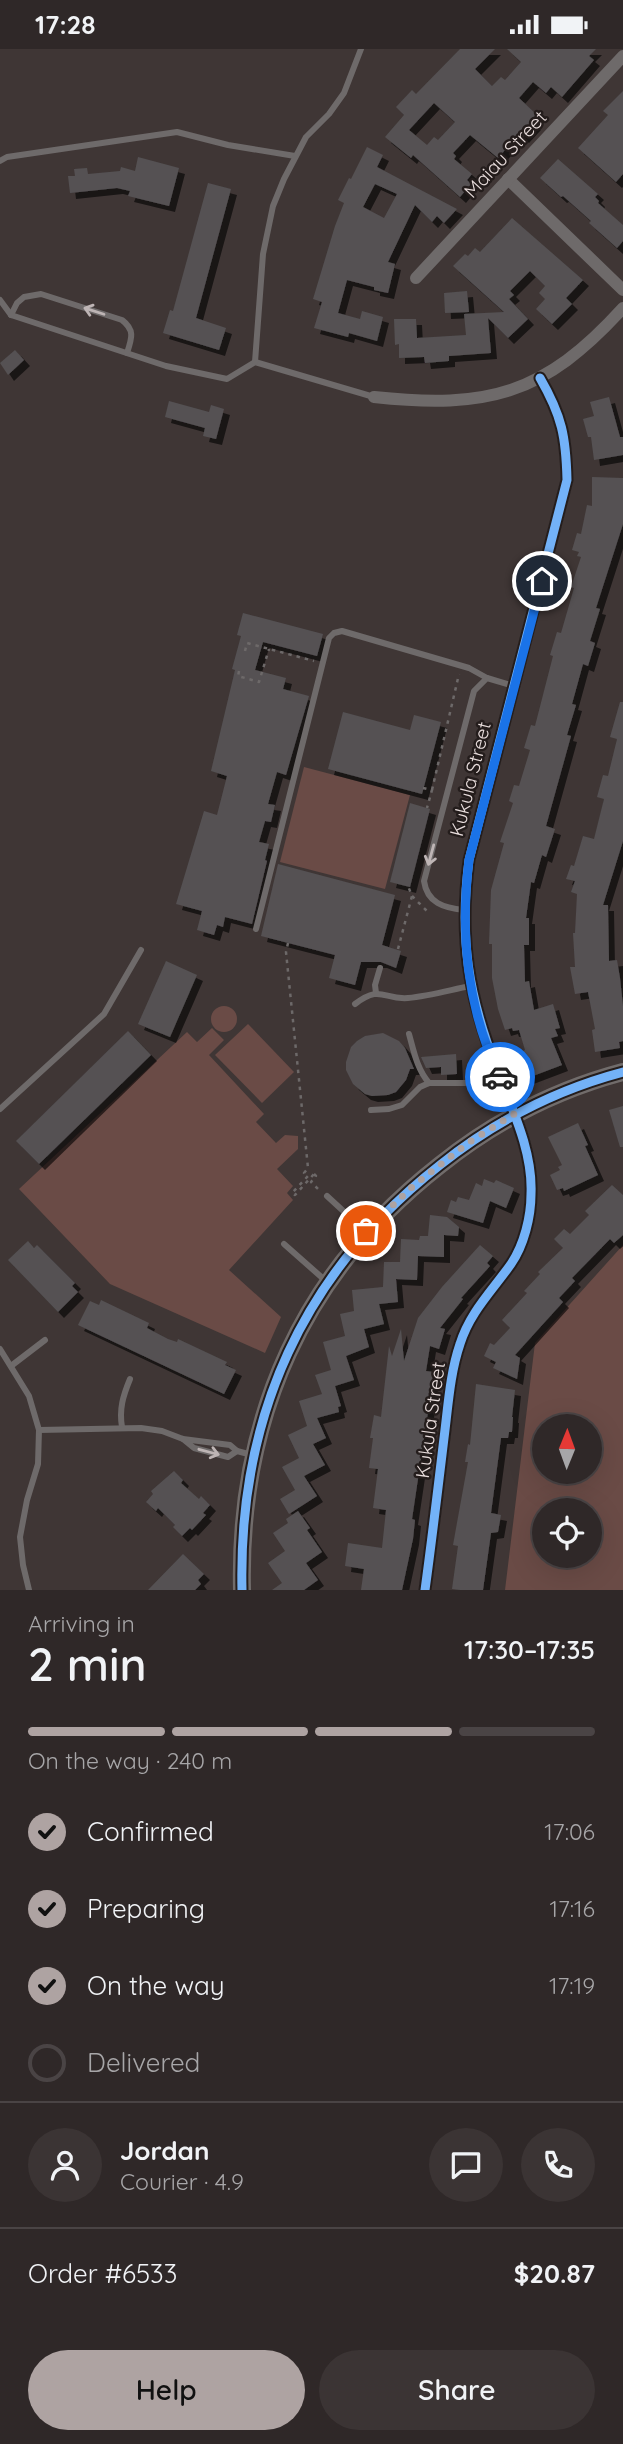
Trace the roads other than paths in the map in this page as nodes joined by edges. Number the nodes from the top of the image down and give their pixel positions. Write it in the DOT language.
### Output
graph roads {
  1 [pos="361,49"];
  2 [pos="623,56"];
  3 [pos="295,156"];
  4 [pos="0,161"];
  5 [pos="508,179"];
  6 [pos="416,278"];
  7 [pos="623,290"];
  8 [pos="0,300"];
  9 [pos="623,308"];
  10 [pos="11,314"];
  11 [pos="127,353"];
  12 [pos="255,362"];
  13 [pos="540,377"];
  14 [pos="374,397"];
  15 [pos="487,678"];
  16 [pos="514,686"];
  17 [pos="464,909"];
  18 [pos="256,929"];
  19 [pos="141,950"];
  20 [pos="380,968"];
  21 [pos="470,986"];
  22 [pos="376,993"];
  23 [pos="355,1004"];
  24 [pos="409,1034"];
  25 [pos="497,1070"];
  26 [pos="623,1072"];
  27 [pos="429,1083"];
  28 [pos="0,1109"];
  29 [pos="371,1110"];
  30 [pos="514,1114"];
  31 [pos="327,1196"];
  32 [pos="366,1231"];
  33 [pos="284,1244"];
  34 [pos="327,1282"];
  35 [pos="45,1340"];
  36 [pos="0,1349"];
  37 [pos="11,1366"];
  38 [pos="130,1379"];
  39 [pos="122,1427"];
  40 [pos="38,1430"];
  41 [pos="245,1453"];
  42 [pos="29,1590"];
  43 [pos="242,1590"];
  44 [pos="425,1590"];
  1 -- 3 [label="lane"];
  2 -- 5 [label="street, Maiau Street"];
  3 -- 4 [label="lane"];
  3 -- 12 [label="lane"];
  5 -- 6 [label="street, Maiau Street"];
  5 -- 7 [label="street"];
  8 -- 10 [label="lane"];
  9 -- 13 [label="street"];
  10 -- 11 [label="lane"];
  11 -- 10 [label="lane, one-way"];
  11 -- 12 [label="lane"];
  12 -- 14 [label="lane"];
  13 -- 14 [label="street"];
  13 -- 16 [label="street, Kukula Street"];
  15 -- 16 [label="lane"];
  15 -- 17 [label="lane, one-way"];
  15 -- 18 [label="lane"];
  16 -- 17 [label="street, Kukula Street"];
  17 -- 21 [label="street, Kukula Street"];
  19 -- 28 [label="lane"];
  20 -- 22 [label="lane"];
  21 -- 22 [label="lane"];
  21 -- 25 [label="street, Kukula Street"];
  22 -- 23 [label="lane"];
  24 -- 27 [label="lane"];
  25 -- 27 [label="lane"];
  25 -- 30 [label="street, Kukula Street"];
  26 -- 30 [label="street"];
  27 -- 29 [label="lane"];
  30 -- 32 [label="street"];
  30 -- 44 [label="street, Kukula Street"];
  31 -- 32 [label="lane"];
  32 -- 34 [label="street"];
  33 -- 34 [label="lane"];
  34 -- 41 [label="street"];
  35 -- 37 [label="lane"];
  36 -- 37 [label="lane"];
  37 -- 40 [label="lane"];
  38 -- 39 [label="lane"];
  39 -- 40 [label="lane"];
  39 -- 41 [label="lane"];
  40 -- 42 [label="lane"];
  41 -- 43 [label="street"];
}
